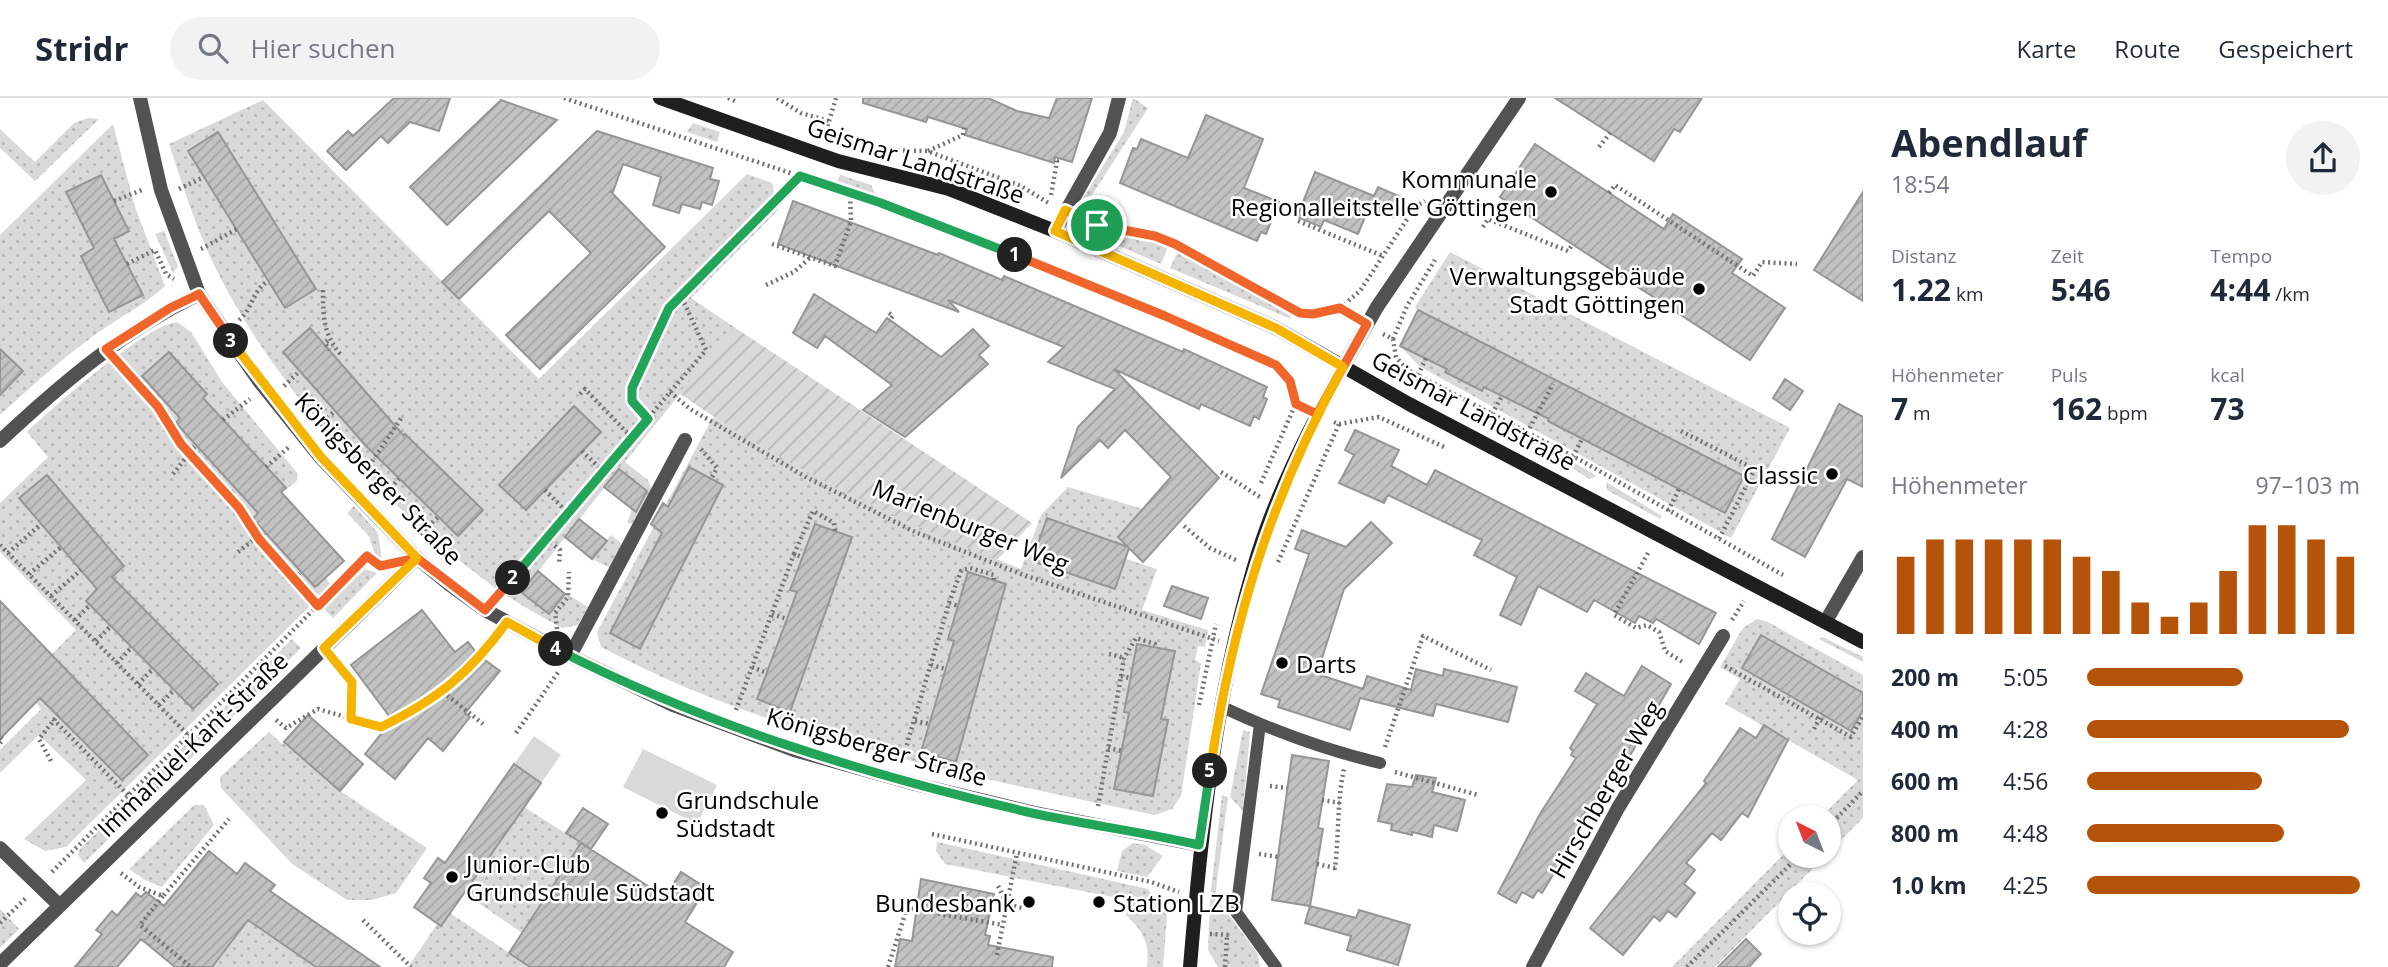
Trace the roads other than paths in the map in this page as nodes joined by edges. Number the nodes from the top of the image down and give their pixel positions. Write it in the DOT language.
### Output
graph roads {
  1 [pos="140,98"];
  2 [pos="660,98"];
  3 [pos="1119,98"];
  4 [pos="1519,98"];
  5 [pos="1055,231"];
  6 [pos="199,294"];
  7 [pos="1343,367"];
  8 [pos="0,440"];
  9 [pos="685,440"];
  10 [pos="1863,557"];
  11 [pos="417,558"];
  12 [pos="1826,621"];
  13 [pos="1723,636"];
  14 [pos="1863,642"];
  15 [pos="565,653"];
  16 [pos="1220,706"];
  17 [pos="1260,724"];
  18 [pos="1380,763"];
  19 [pos="1199,845"];
  20 [pos="0,848"];
  21 [pos="59,905"];
  22 [pos="0,964"];
  23 [pos="1190,967"];
  24 [pos="1276,967"];
  25 [pos="1533,967"];
  1 -- 6 [label="street, Königsberger Straße"];
  2 -- 5 [label="main road, Geismar Landstraße"];
  3 -- 5 [label="street"];
  4 -- 7 [label="street"];
  5 -- 7 [label="main road, Geismar Landstraße"];
  6 -- 8 [label="street"];
  6 -- 11 [label="street, Königsberger Straße"];
  7 -- 12 [label="main road, Geismar Landstraße"];
  7 -- 16 [label="main road"];
  9 -- 15 [label="street"];
  10 -- 12 [label="street"];
  11 -- 15 [label="street, Königsberger Straße"];
  11 -- 21 [label="street, Immanuel-Kant-Straße"];
  12 -- 14 [label="main road, Geismar Landstraße"];
  13 -- 25 [label="street, Hirschberger Weg"];
  15 -- 19 [label="street, Königsberger Straße"];
  16 -- 17 [label="lane"];
  16 -- 19 [label="main road"];
  17 -- 18 [label="lane"];
  17 -- 24 [label="lane"];
  19 -- 23 [label="main road"];
  20 -- 21 [label="street"];
  21 -- 22 [label="street, Immanuel-Kant-Straße"];
}
